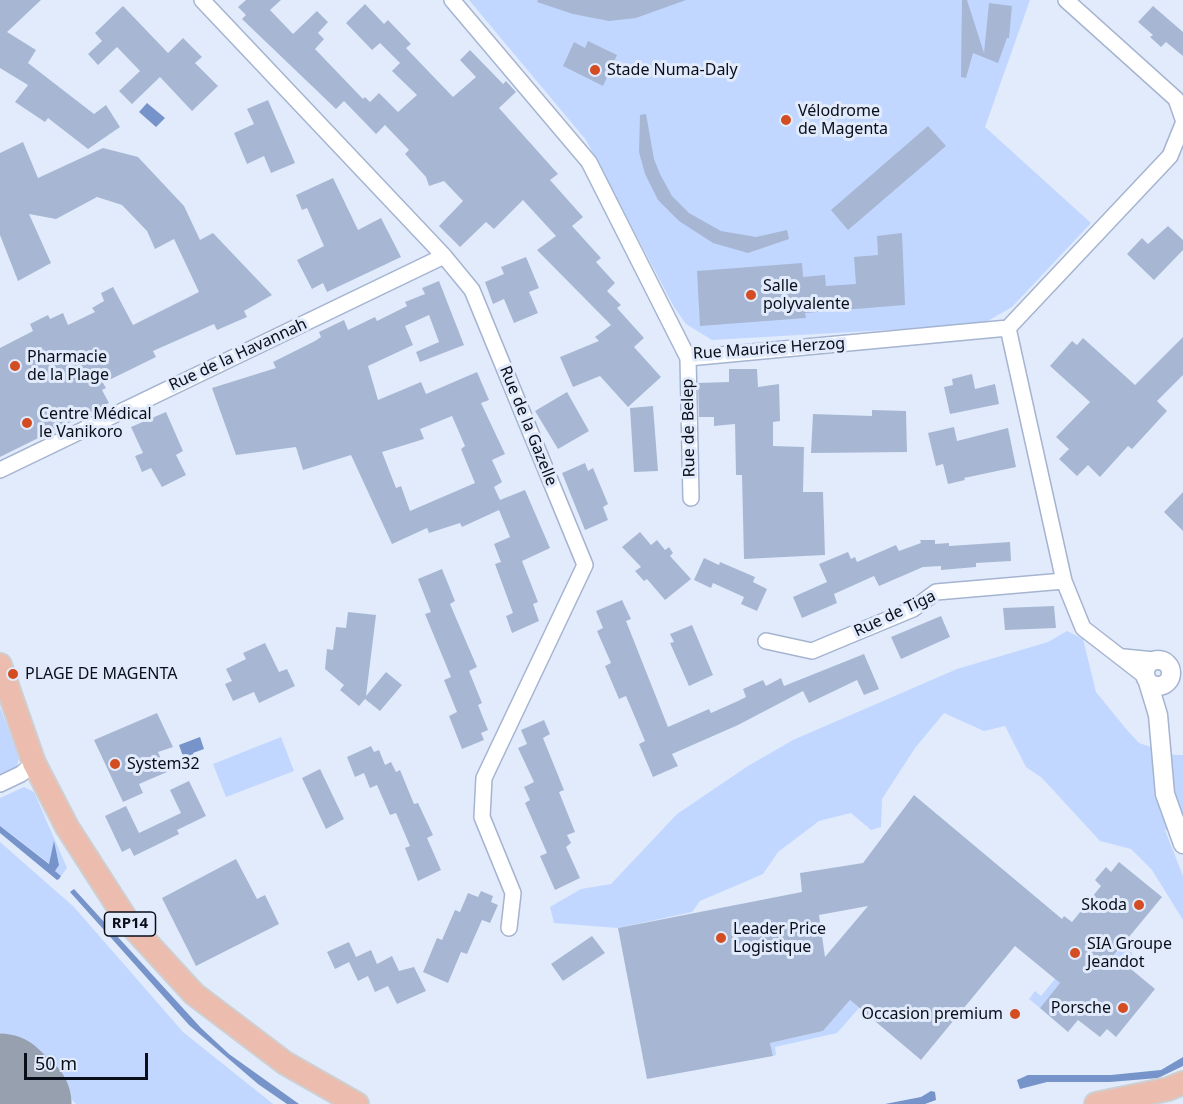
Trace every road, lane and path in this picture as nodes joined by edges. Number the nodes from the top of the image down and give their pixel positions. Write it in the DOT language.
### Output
graph roads {
  1 [pos="202,0"];
  2 [pos="452,0"];
  3 [pos="1066,0"];
  4 [pos="1183,119"];
  5 [pos="1183,124"];
  6 [pos="444,256"];
  7 [pos="1008,328"];
  8 [pos="688,358"];
  9 [pos="0,470"];
  10 [pos="691,498"];
  11 [pos="1064,581"];
  12 [pos="766,641"];
  13 [pos="1183,656"];
  14 [pos="1183,663"];
  15 [pos="0,665"];
  16 [pos="1152,669"];
  17 [pos="1169,680"];
  18 [pos="1158,715"];
  19 [pos="34,763"];
  20 [pos="0,784"];
  21 [pos="1183,844"];
  22 [pos="509,928"];
  23 [pos="1183,1086"];
  24 [pos="357,1104"];
  25 [pos="1096,1104"];
  26 [pos="1176,1104"];
  1 -- 6 [label="street, Rue de la Gazelle"];
  2 -- 8 [label="street, Rue Maurice Herzog"];
  3 -- 4 [label="street"];
  5 -- 7 [label="street"];
  6 -- 9 [label="street, Rue de la Havannah"];
  6 -- 22 [label="street, Rue de la Gazelle"];
  7 -- 8 [label="street, Rue Maurice Herzog"];
  7 -- 11 [label="street"];
  8 -- 10 [label="street, Rue de Belep"];
  11 -- 12 [label="street, Rue de Tiga"];
  11 -- 16 [label="street"];
  13 -- 16 [label="street"];
  14 -- 17 [label="street"];
  15 -- 19 [label="main road, RP14"];
  16 -- 17 [label="street"];
  16 -- 18 [label="street"];
  17 -- 18 [label="street"];
  18 -- 21 [label="street"];
  19 -- 20 [label="street"];
  19 -- 24 [label="main road, RP14"];
  23 -- 25 [label="main road"];
  23 -- 26 [label="main road"];
}
